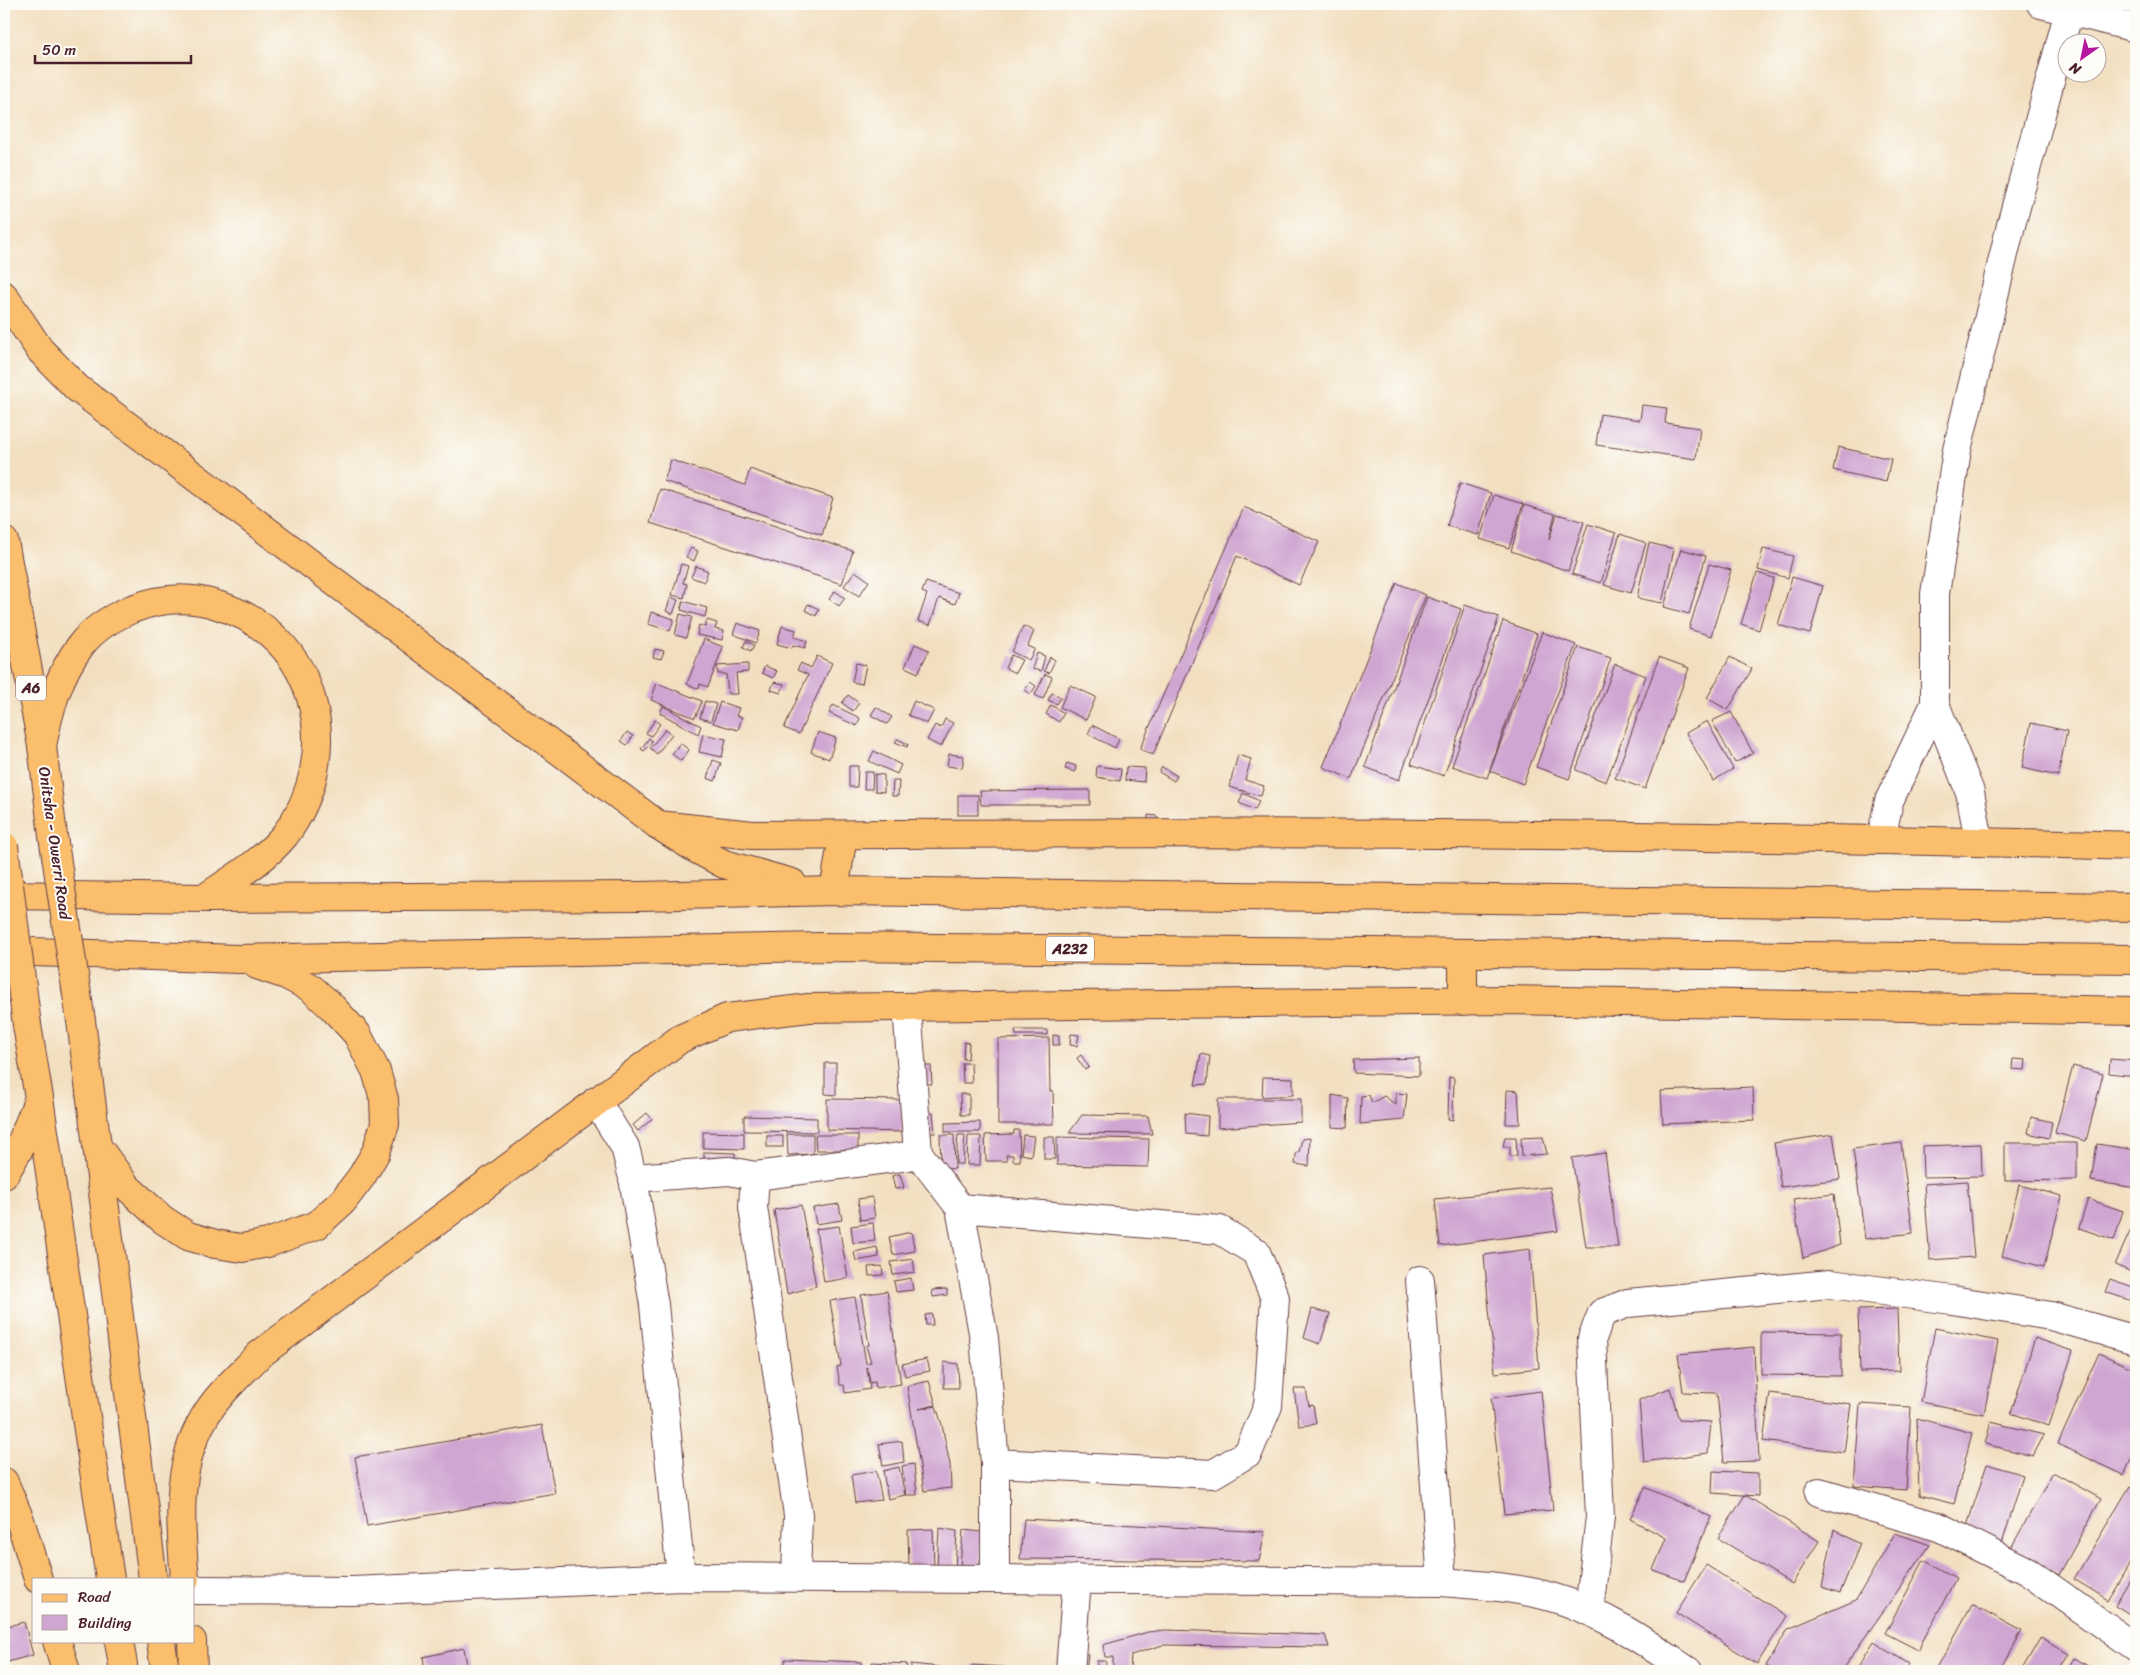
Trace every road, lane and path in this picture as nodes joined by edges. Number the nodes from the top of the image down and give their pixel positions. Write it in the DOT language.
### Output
graph roads {
  1 [pos="2041,4"];
  2 [pos="2069,11"];
  3 [pos="2136,28"];
  4 [pos="4,296"];
  5 [pos="4,541"];
  6 [pos="1935,704"];
  7 [pos="42,746"];
  8 [pos="658,825"];
  9 [pos="843,836"];
  10 [pos="1881,839"];
  11 [pos="1979,841"];
  12 [pos="4,846"];
  13 [pos="2136,846"];
  14 [pos="828,891"];
  15 [pos="4,895"];
  16 [pos="205,898"];
  17 [pos="2136,907"];
  18 [pos="4,951"];
  19 [pos="1463,953"];
  20 [pos="2136,959"];
  21 [pos="239,960"];
  22 [pos="1463,1001"];
  23 [pos="907,1007"];
  24 [pos="2136,1011"];
  25 [pos="39,1098"];
  26 [pos="596,1102"];
  27 [pos="98,1146"];
  28 [pos="918,1153"];
  29 [pos="4,1175"];
  30 [pos="755,1176"];
  31 [pos="633,1178"];
  32 [pos="960,1208"];
  33 [pos="1420,1280"];
  34 [pos="2136,1340"];
  35 [pos="994,1463"];
  36 [pos="4,1482"];
  37 [pos="1819,1492"];
  38 [pos="796,1577"];
  39 [pos="38,1578"];
  40 [pos="110,1578"];
  41 [pos="153,1578"];
  42 [pos="185,1578"];
  43 [pos="681,1578"];
  44 [pos="995,1578"];
  45 [pos="1077,1578"];
  46 [pos="1442,1582"];
  47 [pos="195,1590"];
  48 [pos="1588,1611"];
  49 [pos="57,1642"];
  50 [pos="119,1642"];
  51 [pos="161,1642"];
  52 [pos="192,1642"];
  53 [pos="2136,1648"];
  54 [pos="66,1671"];
  55 [pos="124,1671"];
  56 [pos="165,1671"];
  57 [pos="193,1671"];
  58 [pos="1070,1671"];
  59 [pos="1688,1671"];
  1 -- 2 [label="street"];
  2 -- 3 [label="street"];
  2 -- 6 [label="street"];
  4 -- 8 [label="main road"];
  5 -- 7 [label="main road, Onitsha - Owerri Road / A6"];
  6 -- 10 [label="street"];
  6 -- 11 [label="street"];
  7 -- 16 [label="main road"];
  7 -- 27 [label="main road, Onitsha - Owerri Road / A6, bridge"];
  8 -- 9 [label="main road"];
  8 -- 14 [label="main road"];
  9 -- 10 [label="main road"];
  9 -- 14 [label="main road"];
  10 -- 11 [label="main road"];
  11 -- 13 [label="main road"];
  12 -- 25 [label="main road, bridge"];
  14 -- 16 [label="main road"];
  14 -- 17 [label="main road"];
  15 -- 16 [label="main road"];
  18 -- 21 [label="main road, A232"];
  19 -- 20 [label="main road, A232"];
  19 -- 21 [label="main road, A232"];
  19 -- 22 [label="main road"];
  21 -- 27 [label="main road"];
  22 -- 23 [label="main road"];
  22 -- 24 [label="main road"];
  23 -- 26 [label="main road"];
  23 -- 28 [label="street"];
  25 -- 29 [label="main road"];
  25 -- 40 [label="main road"];
  26 -- 31 [label="street"];
  26 -- 42 [label="main road"];
  27 -- 41 [label="main road, Onitsha - Owerri Road"];
  28 -- 30 [label="street"];
  28 -- 32 [label="street"];
  30 -- 31 [label="street"];
  30 -- 38 [label="street"];
  31 -- 43 [label="street"];
  32 -- 35 [label="street"];
  32 -- 35 [label="street"];
  33 -- 46 [label="street"];
  34 -- 48 [label="street"];
  35 -- 44 [label="street"];
  36 -- 39 [label="main road"];
  37 -- 53 [label="street"];
  38 -- 43 [label="street"];
  38 -- 44 [label="street"];
  43 -- 47 [label="street"];
  44 -- 45 [label="street"];
  45 -- 46 [label="street"];
  45 -- 58 [label="street"];
  46 -- 48 [label="street"];
  48 -- 59 [label="street"];
  49 -- 54 [label="main road"];
  50 -- 55 [label="main road"];
  51 -- 56 [label="main road"];
  52 -- 57 [label="main road"];
}
